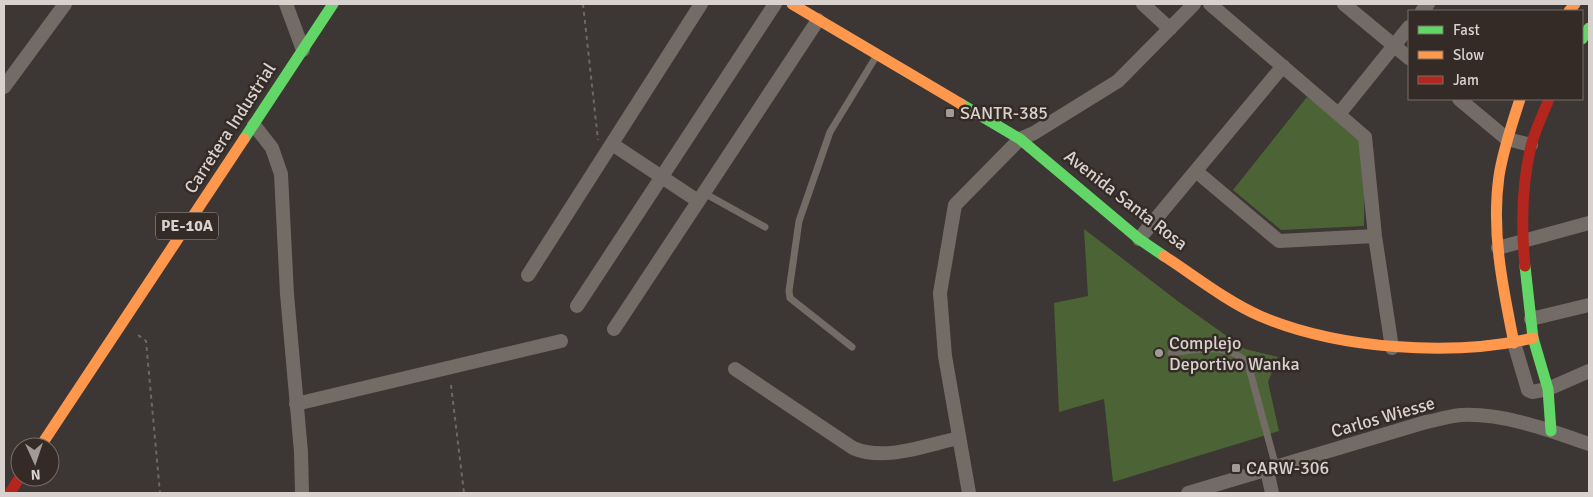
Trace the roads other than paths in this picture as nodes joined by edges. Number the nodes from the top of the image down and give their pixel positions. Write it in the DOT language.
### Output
graph roads {
  1 [pos="65,4"];
  2 [pos="286,4"];
  3 [pos="333,4"];
  4 [pos="701,4"];
  5 [pos="775,4"];
  6 [pos="792,4"];
  7 [pos="1143,4"];
  8 [pos="1194,4"];
  9 [pos="1210,4"];
  10 [pos="1344,4"];
  11 [pos="818,20"];
  12 [pos="1170,28"];
  13 [pos="1408,28"];
  14 [pos="1394,45"];
  15 [pos="303,50"];
  16 [pos="877,55"];
  17 [pos="1408,57"];
  18 [pos="1283,66"];
  19 [pos="4,87"];
  20 [pos="1460,100"];
  21 [pos="1520,100"];
  22 [pos="1549,100"];
  23 [pos="1339,114"];
  24 [pos="254,125"];
  25 [pos="1020,138"];
  26 [pos="1507,139"];
  27 [pos="612,144"];
  28 [pos="1531,145"];
  29 [pos="1197,172"];
  30 [pos="662,177"];
  31 [pos="701,197"];
  32 [pos="1589,223"];
  33 [pos="765,227"];
  34 [pos="1374,236"];
  35 [pos="1139,239"];
  36 [pos="1522,243"];
  37 [pos="1498,248"];
  38 [pos="528,275"];
  39 [pos="1589,305"];
  40 [pos="577,306"];
  41 [pos="1531,319"];
  42 [pos="614,328"];
  43 [pos="1533,338"];
  44 [pos="562,341"];
  45 [pos="1514,342"];
  46 [pos="852,347"];
  47 [pos="1392,348"];
  48 [pos="1171,353"];
  49 [pos="735,369"];
  50 [pos="1589,372"];
  51 [pos="1548,389"];
  52 [pos="296,404"];
  53 [pos="1551,431"];
  54 [pos="47,437"];
  55 [pos="959,438"];
  56 [pos="1589,444"];
  57 [pos="1272,468"];
  58 [pos="302,493"];
  59 [pos="969,493"];
  60 [pos="1188,493"];
  61 [pos="1272,493"];
  1 -- 19 [label="street"];
  2 -- 15 [label="street"];
  3 -- 15 [label="main road, Carretera Industrial / PE-10A"];
  4 -- 27 [label="street"];
  5 -- 30 [label="street"];
  6 -- 11 [label="main road, Avenida Santa Rosa"];
  7 -- 12 [label="street"];
  8 -- 12 [label="street"];
  9 -- 18 [label="street"];
  10 -- 14 [label="street"];
  11 -- 16 [label="main road, Avenida Santa Rosa"];
  11 -- 31 [label="street"];
  12 -- 25 [label="street"];
  13 -- 14 [label="street"];
  14 -- 17 [label="street"];
  14 -- 23 [label="street"];
  15 -- 24 [label="main road, Carretera Industrial / PE-10A"];
  16 -- 25 [label="main road, Avenida Santa Rosa"];
  16 -- 46 [label="lane"];
  18 -- 23 [label="street"];
  18 -- 29 [label="street"];
  20 -- 26 [label="street"];
  21 -- 26 [label="main road"];
  22 -- 28 [label="main road"];
  23 -- 34 [label="street"];
  24 -- 52 [label="street"];
  24 -- 54 [label="main road, Carretera Industrial / PE-10A"];
  25 -- 35 [label="main road, Avenida Santa Rosa"];
  25 -- 55 [label="street"];
  26 -- 28 [label="street"];
  26 -- 37 [label="main road"];
  27 -- 30 [label="street"];
  27 -- 38 [label="street"];
  28 -- 36 [label="main road"];
  29 -- 34 [label="street"];
  29 -- 35 [label="street"];
  30 -- 31 [label="street"];
  30 -- 40 [label="street"];
  31 -- 33 [label="lane"];
  31 -- 42 [label="street"];
  32 -- 36 [label="street"];
  34 -- 47 [label="street"];
  35 -- 47 [label="main road, Avenida Santa Rosa"];
  36 -- 37 [label="street"];
  36 -- 41 [label="main road"];
  37 -- 45 [label="main road"];
  39 -- 41 [label="street"];
  41 -- 43 [label="main road"];
  43 -- 45 [label="main road, Avenida Santa Rosa"];
  43 -- 51 [label="main road"];
  44 -- 52 [label="street"];
  45 -- 47 [label="main road, Avenida Santa Rosa"];
  45 -- 51 [label="street"];
  48 -- 57 [label="lane"];
  49 -- 55 [label="street"];
  50 -- 51 [label="street"];
  51 -- 53 [label="main road"];
  52 -- 58 [label="street"];
  53 -- 56 [label="street, Carlos Wiesse"];
  53 -- 57 [label="street, Carlos Wiesse"];
  55 -- 59 [label="street"];
  57 -- 60 [label="street, Carlos Wiesse"];
  57 -- 61 [label="street"];
}
